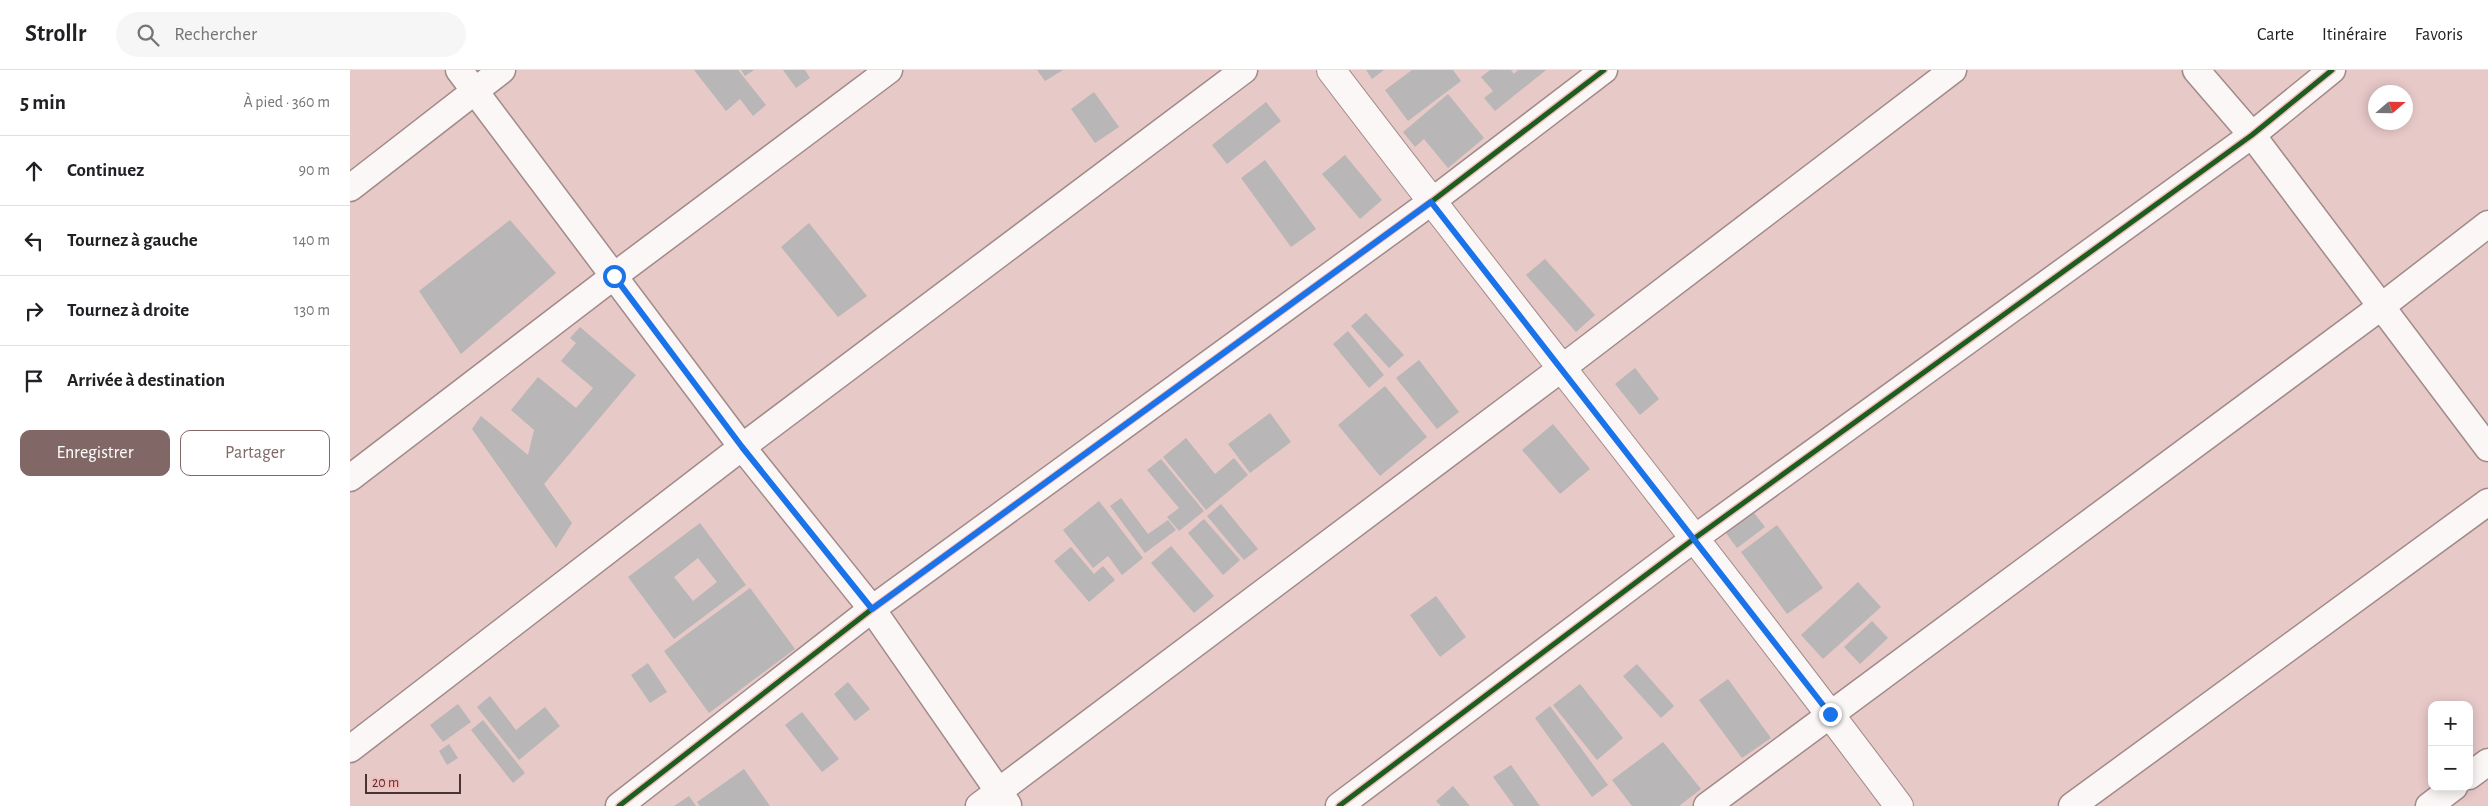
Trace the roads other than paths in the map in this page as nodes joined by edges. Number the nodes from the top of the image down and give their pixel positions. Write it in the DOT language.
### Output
graph roads {
  1 [pos="502,70"];
  2 [pos="889,70"];
  3 [pos="1244,70"];
  4 [pos="1331,70"];
  5 [pos="1604,70"];
  6 [pos="1953,70"];
  7 [pos="2196,70"];
  8 [pos="2332,70"];
  9 [pos="467,80"];
  10 [pos="2252,135"];
  11 [pos="350,188"];
  12 [pos="1431,202"];
  13 [pos="2488,224"];
  14 [pos="614,276"];
  15 [pos="2382,306"];
  16 [pos="1562,368"];
  17 [pos="742,447"];
  18 [pos="2488,448"];
  19 [pos="350,478"];
  20 [pos="2488,502"];
  21 [pos="1695,538"];
  22 [pos="872,609"];
  23 [pos="1830,714"];
  24 [pos="350,749"];
  25 [pos="2488,762"];
  26 [pos="2473,773"];
  27 [pos="2449,791"];
  28 [pos="995,801"];
  29 [pos="619,806"];
  30 [pos="1339,806"];
  31 [pos="1707,806"];
  32 [pos="1899,806"];
  33 [pos="2072,806"];
  34 [pos="2429,806"];
  1 -- 9 [label="street"];
  2 -- 14 [label="street"];
  3 -- 17 [label="street"];
  4 -- 12 [label="street"];
  5 -- 12 [label="street"];
  6 -- 16 [label="street"];
  7 -- 10 [label="street"];
  8 -- 10 [label="street"];
  9 -- 11 [label="street"];
  9 -- 14 [label="street"];
  10 -- 15 [label="street"];
  10 -- 21 [label="street"];
  12 -- 16 [label="street"];
  12 -- 22 [label="street"];
  13 -- 15 [label="street"];
  14 -- 17 [label="street"];
  14 -- 19 [label="street"];
  15 -- 18 [label="street"];
  15 -- 23 [label="street"];
  16 -- 21 [label="street"];
  16 -- 28 [label="street"];
  17 -- 22 [label="street"];
  17 -- 24 [label="street"];
  20 -- 33 [label="street"];
  21 -- 23 [label="street"];
  21 -- 30 [label="street"];
  22 -- 28 [label="street"];
  22 -- 29 [label="street"];
  23 -- 31 [label="street"];
  23 -- 32 [label="street"];
  25 -- 26 [label="street"];
  27 -- 34 [label="street"];
}
